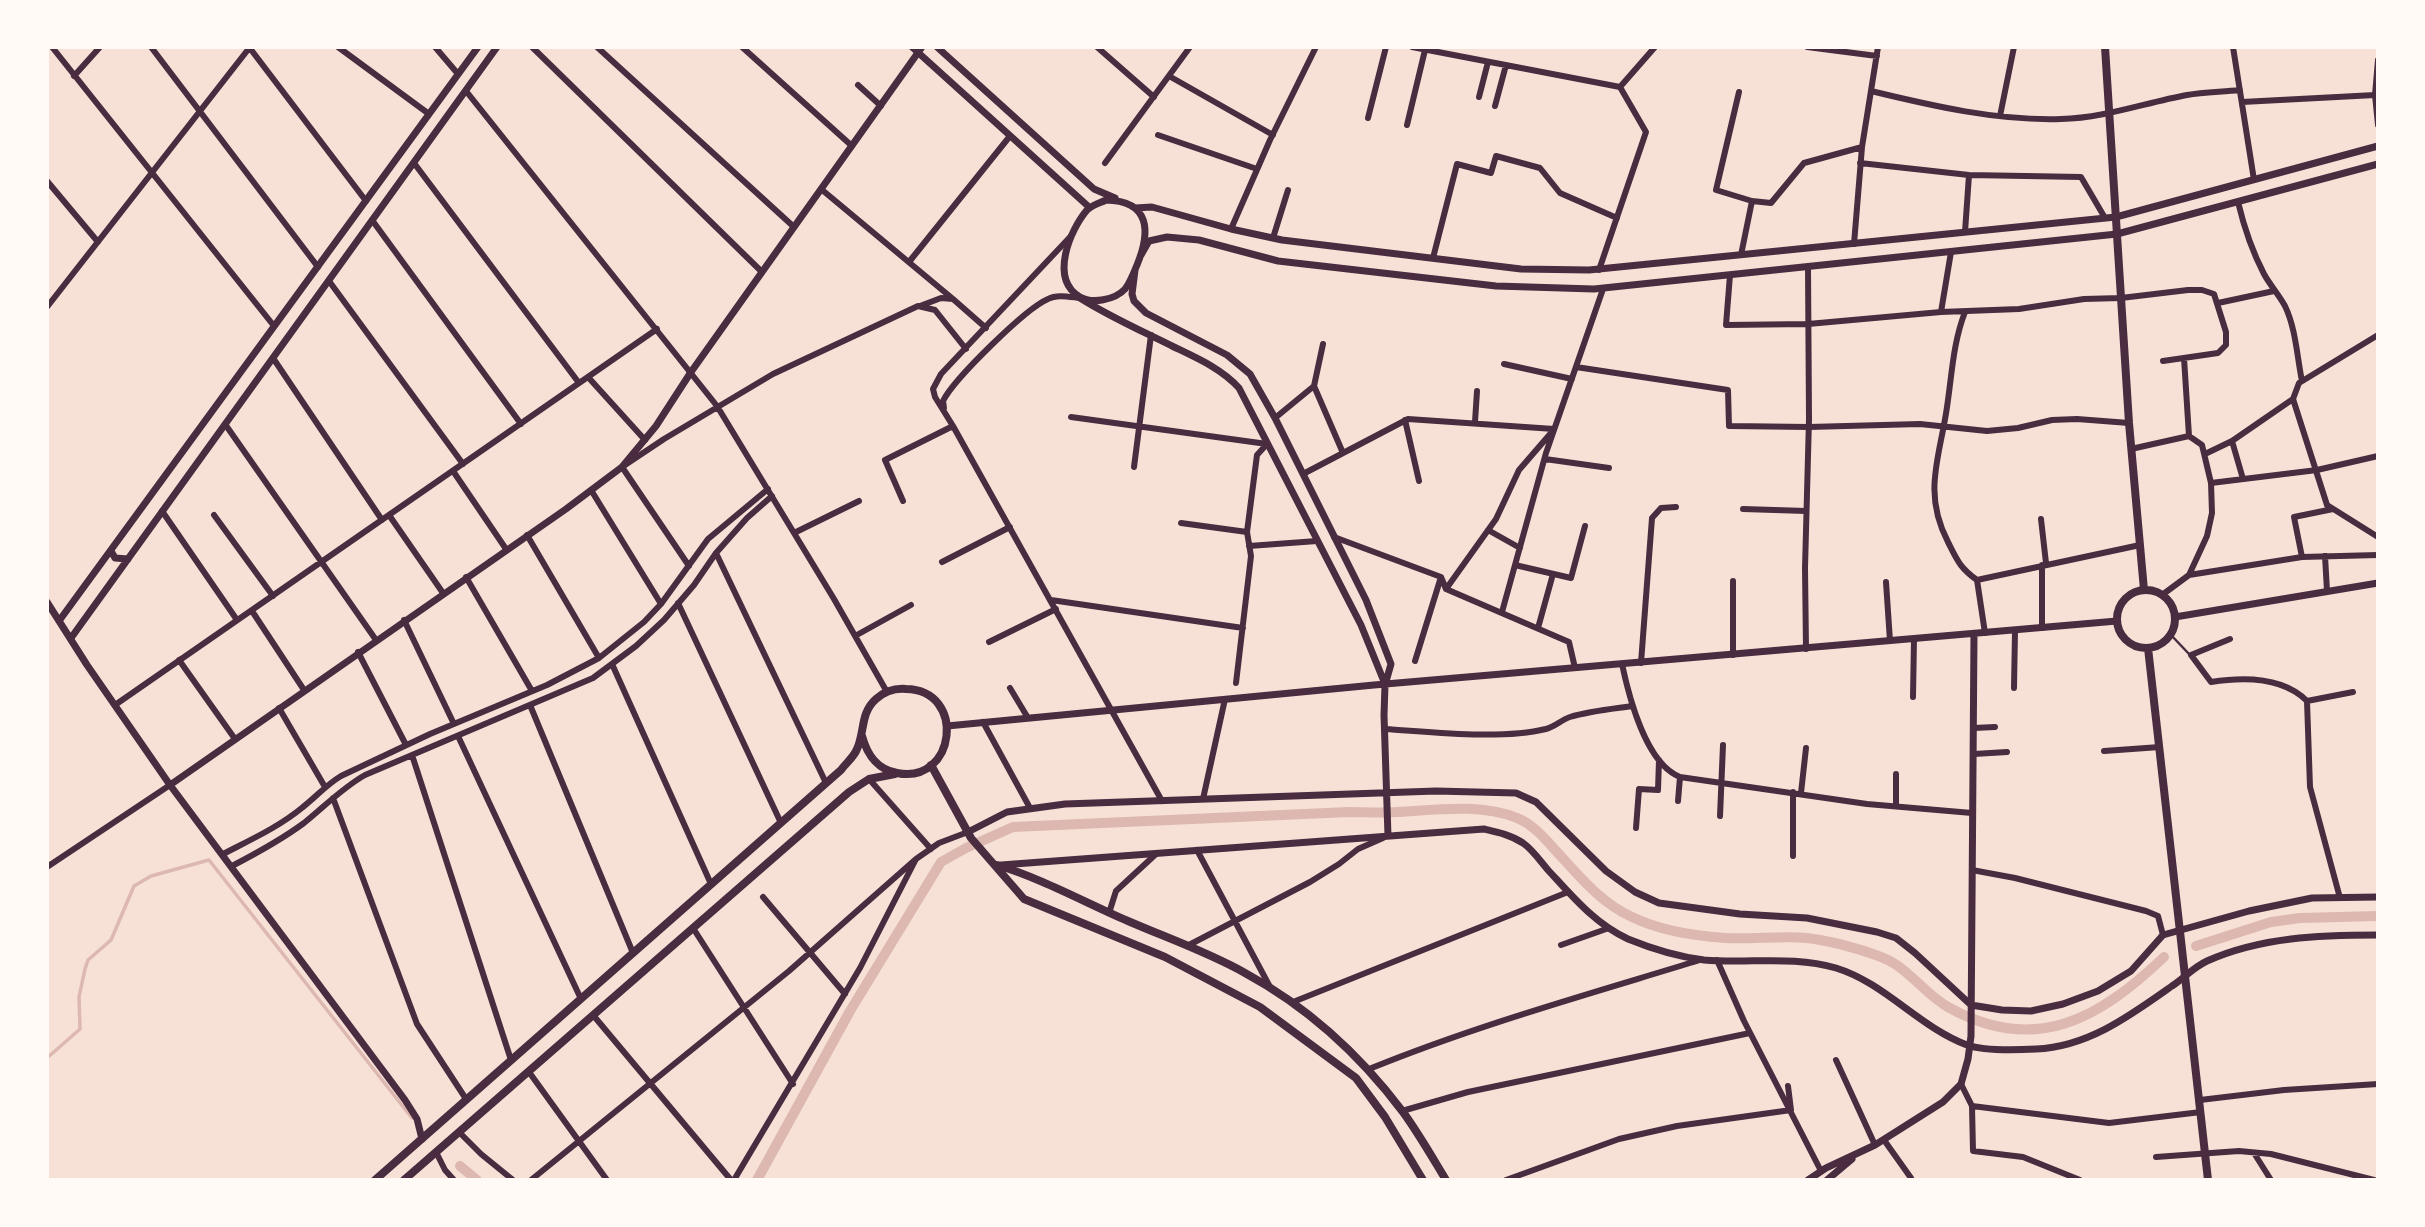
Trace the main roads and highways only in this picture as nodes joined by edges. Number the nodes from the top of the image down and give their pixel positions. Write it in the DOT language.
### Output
graph roads {
  1 [pos="2105,47"];
  2 [pos="2144,590"];
  3 [pos="2148,648"];
  4 [pos="862,736"];
  5 [pos="931,765"];
  6 [pos="898,773"];
  7 [pos="993,862"];
  8 [pos="422,1139"];
  9 [pos="436,1152"];
  10 [pos="375,1180"];
  11 [pos="404,1180"];
  12 [pos="1423,1180"];
  13 [pos="1446,1180"];
  14 [pos="2208,1180"];
  1 -- 2 [label="main road"];
  2 -- 3 [label="main road"];
  2 -- 3 [label="main road"];
  3 -- 14 [label="main road"];
  4 -- 5 [label="main road"];
  4 -- 6 [label="main road"];
  4 -- 8 [label="main road"];
  5 -- 6 [label="main road"];
  5 -- 7 [label="main road"];
  6 -- 9 [label="main road"];
  7 -- 12 [label="main road"];
  7 -- 13 [label="main road"];
  8 -- 9 [label="main road"];
  8 -- 10 [label="main road"];
  9 -- 11 [label="main road"];
}
